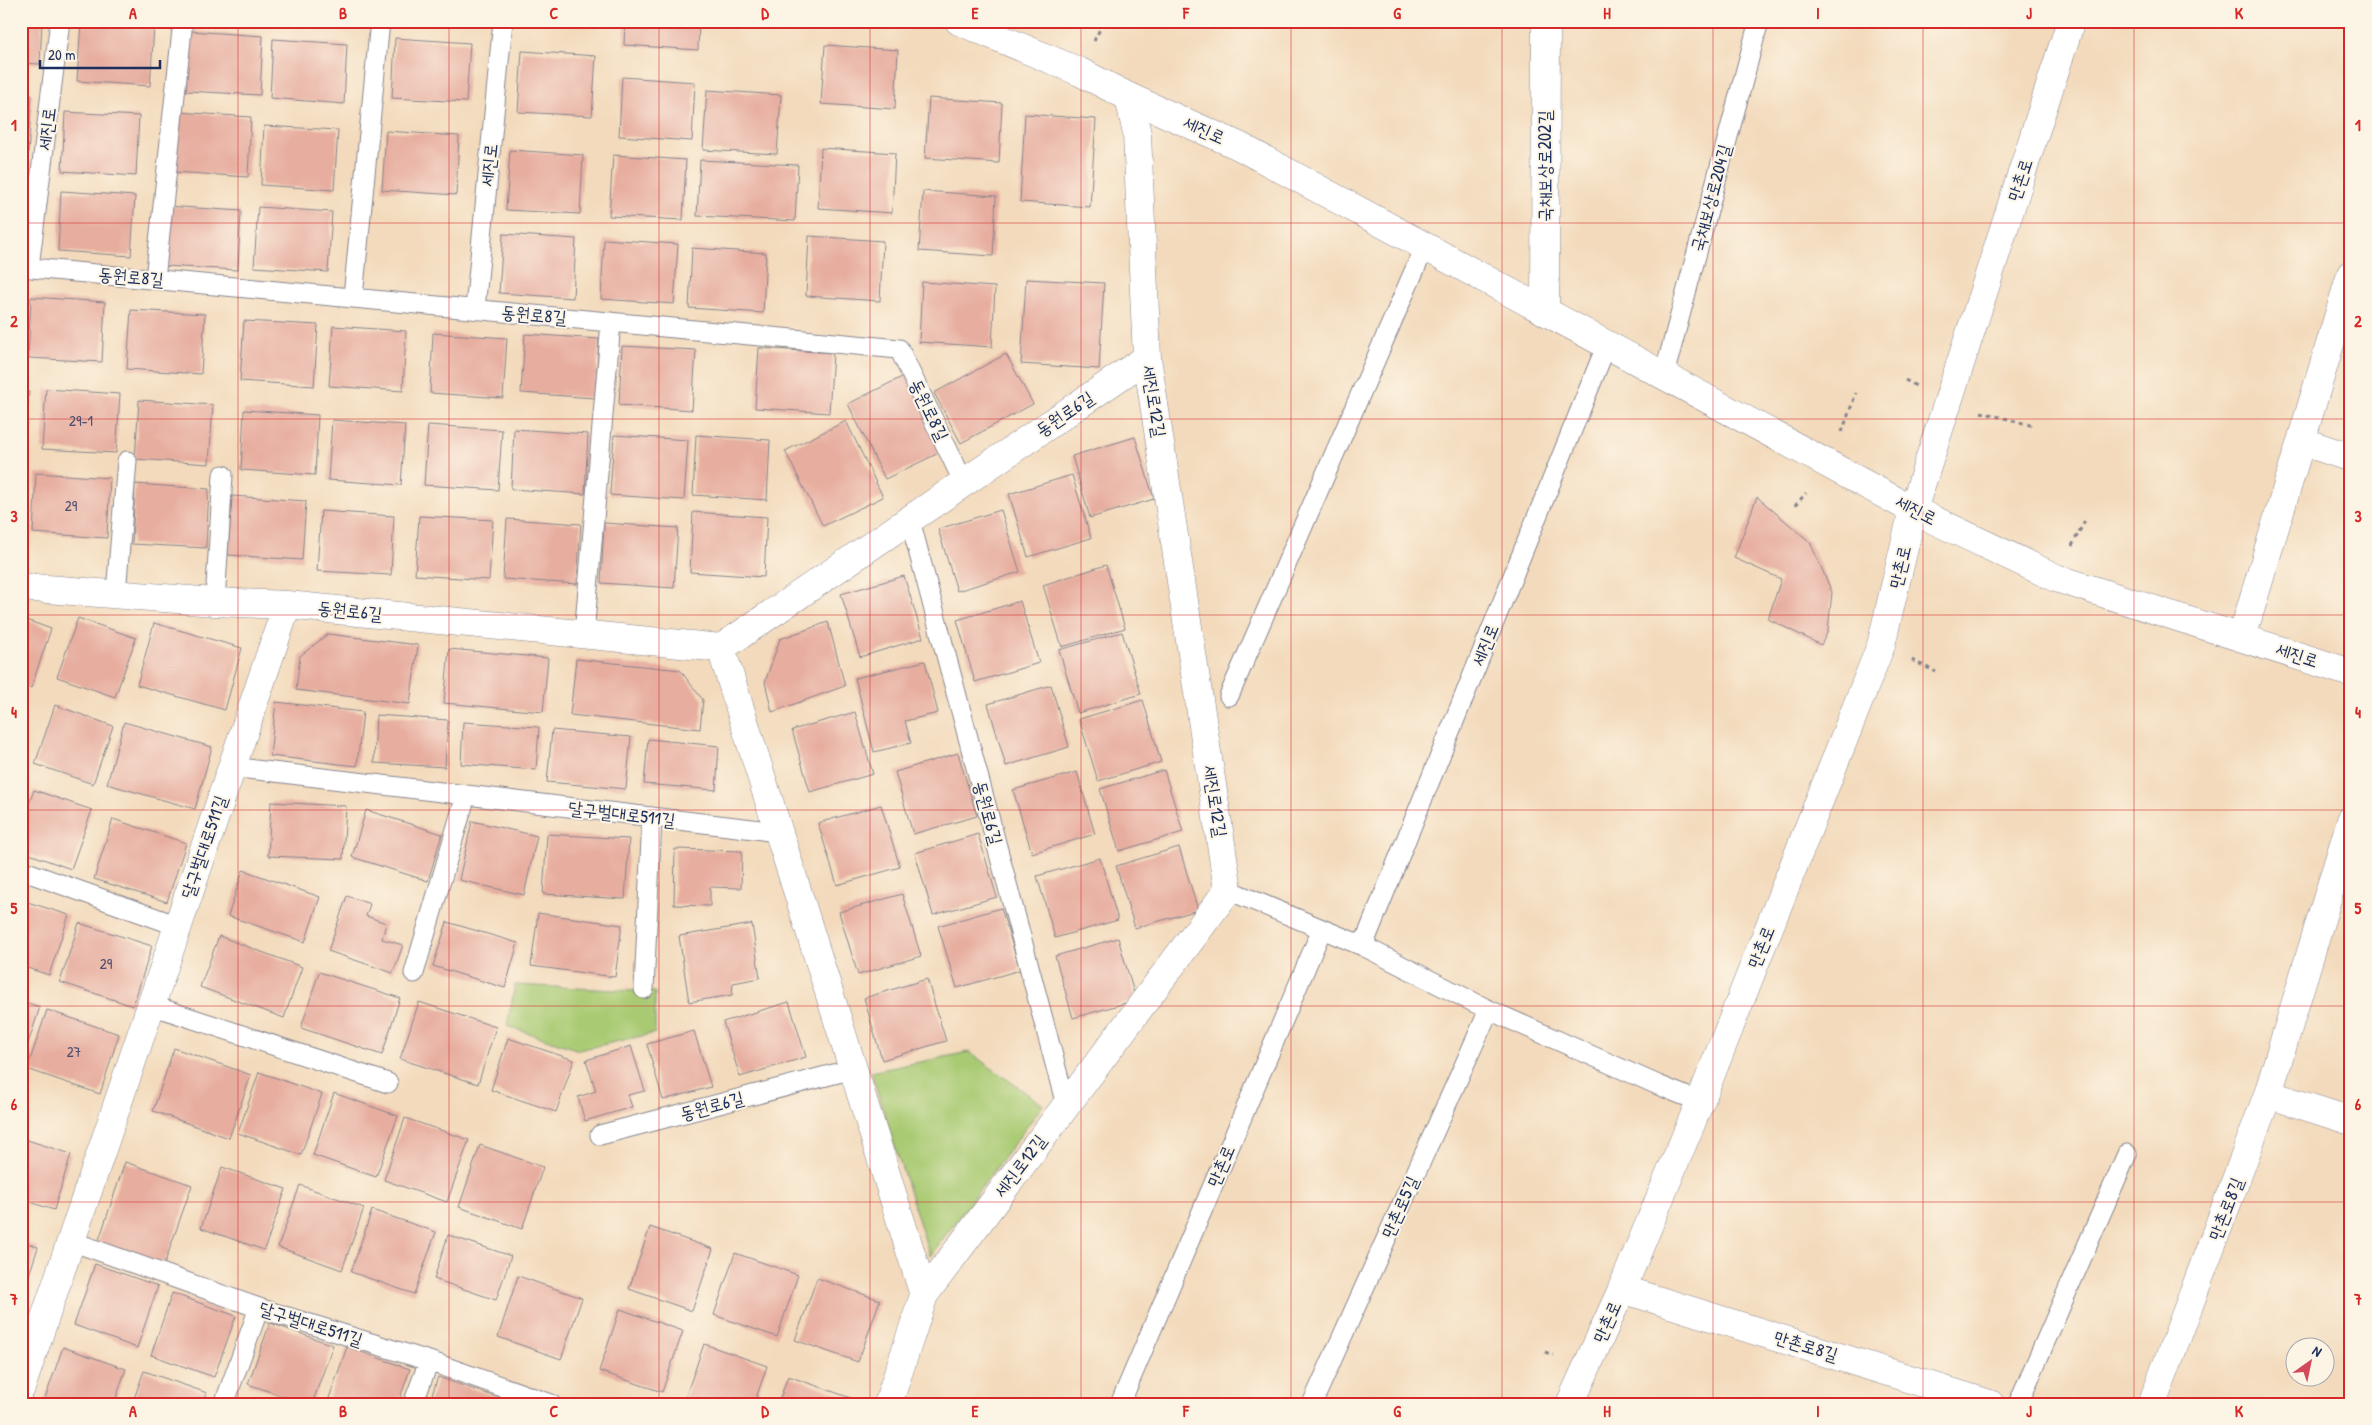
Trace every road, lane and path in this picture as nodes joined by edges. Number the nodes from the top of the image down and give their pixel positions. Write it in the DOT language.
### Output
graph roads {
  1 [pos="60,21"];
  2 [pos="183,21"];
  3 [pos="380,21"];
  4 [pos="503,21"];
  5 [pos="1546,21"];
  6 [pos="1759,21"];
  7 [pos="2071,21"];
  8 [pos="973,24"];
  9 [pos="1129,97"];
  10 [pos="1425,246"];
  11 [pos="25,267"];
  12 [pos="2351,274"];
  13 [pos="155,279"];
  14 [pos="353,297"];
  15 [pos="476,309"];
  16 [pos="1545,311"];
  17 [pos="611,322"];
  18 [pos="1607,344"];
  19 [pos="1147,358"];
  20 [pos="1664,375"];
  21 [pos="2301,441"];
  22 [pos="2351,458"];
  23 [pos="127,461"];
  24 [pos="223,475"];
  25 [pos="964,483"];
  26 [pos="1913,510"];
  27 [pos="910,520"];
  28 [pos="21,587"];
  29 [pos="116,593"];
  30 [pos="215,602"];
  31 [pos="286,605"];
  32 [pos="584,635"];
  33 [pos="2242,637"];
  34 [pos="721,648"];
  35 [pos="2351,674"];
  36 [pos="1230,696"];
  37 [pos="231,767"];
  38 [pos="466,795"];
  39 [pos="652,817"];
  40 [pos="2351,820"];
  41 [pos="778,832"];
  42 [pos="21,870"];
  43 [pos="1228,890"];
  44 [pos="178,926"];
  45 [pos="1322,929"];
  46 [pos="1363,946"];
  47 [pos="414,973"];
  48 [pos="644,989"];
  49 [pos="151,1005"];
  50 [pos="1489,1010"];
  51 [pos="852,1069"];
  52 [pos="388,1083"];
  53 [pos="2268,1094"];
  54 [pos="1700,1102"];
  55 [pos="1066,1105"];
  56 [pos="2351,1121"];
  57 [pos="600,1135"];
  58 [pos="2127,1154"];
  59 [pos="71,1242"];
  60 [pos="1622,1289"];
  61 [pos="924,1295"];
  62 [pos="259,1308"];
  63 [pos="429,1361"];
  64 [pos="21,1388"];
  65 [pos="224,1404"];
  66 [pos="413,1404"];
  67 [pos="551,1404"];
  68 [pos="888,1404"];
  69 [pos="1120,1404"];
  70 [pos="1312,1404"];
  71 [pos="1570,1404"];
  72 [pos="1990,1404"];
  73 [pos="2018,1404"];
  74 [pos="2152,1404"];
  1 -- 11 [label="lane, 세진로"];
  2 -- 13 [label="lane"];
  3 -- 14 [label="lane"];
  4 -- 15 [label="lane, 세진로"];
  5 -- 16 [label="street, 국채보상로202길"];
  6 -- 20 [label="lane, 국채보상로204길"];
  7 -- 26 [label="street, 만촌로"];
  8 -- 9 [label="street, 세진로"];
  9 -- 10 [label="street, 세진로"];
  9 -- 19 [label="street, 세진로12길"];
  10 -- 16 [label="street, 세진로"];
  10 -- 36 [label="lane"];
  11 -- 13 [label="lane, 동원로8길"];
  12 -- 21 [label="street"];
  13 -- 14 [label="lane, 동원로8길"];
  14 -- 15 [label="lane, 동원로8길"];
  15 -- 17 [label="lane, 동원로8길"];
  16 -- 18 [label="street, 세진로"];
  17 -- 25 [label="lane, 동원로8길"];
  17 -- 32 [label="lane"];
  18 -- 20 [label="street, 세진로"];
  18 -- 46 [label="lane, 세진로"];
  19 -- 25 [label="street, 동원로6길"];
  19 -- 43 [label="street, 세진로12길"];
  20 -- 26 [label="street, 세진로"];
  21 -- 22 [label="street"];
  21 -- 33 [label="street"];
  23 -- 29 [label="lane"];
  24 -- 30 [label="lane"];
  25 -- 27 [label="street, 동원로6길"];
  26 -- 33 [label="street, 세진로"];
  26 -- 54 [label="street, 만촌로"];
  27 -- 34 [label="street, 동원로6길"];
  27 -- 55 [label="lane, 동원로6길"];
  28 -- 29 [label="street, 동원로6길"];
  29 -- 30 [label="street, 동원로6길"];
  30 -- 31 [label="street, 동원로6길"];
  31 -- 32 [label="street, 동원로6길"];
  31 -- 37 [label="street, 달구벌대로511길"];
  32 -- 34 [label="street, 동원로6길"];
  33 -- 35 [label="street, 세진로"];
  34 -- 41 [label="street"];
  37 -- 38 [label="lane, 달구벌대로511길"];
  37 -- 44 [label="street, 달구벌대로511길"];
  38 -- 39 [label="lane, 달구벌대로511길"];
  38 -- 47 [label="lane"];
  39 -- 41 [label="lane, 달구벌대로511길"];
  39 -- 48 [label="lane"];
  40 -- 53 [label="street, 만촌로8길"];
  41 -- 51 [label="street"];
  42 -- 44 [label="lane"];
  43 -- 45 [label="lane"];
  43 -- 55 [label="street, 세진로12길"];
  44 -- 49 [label="street, 달구벌대로511길"];
  45 -- 46 [label="lane"];
  45 -- 69 [label="lane, 만촌로"];
  46 -- 50 [label="lane"];
  49 -- 52 [label="lane"];
  49 -- 59 [label="street, 달구벌대로511길"];
  50 -- 54 [label="lane"];
  50 -- 70 [label="lane, 만촌로5길"];
  51 -- 57 [label="lane, 동원로6길"];
  51 -- 61 [label="street"];
  53 -- 56 [label="street"];
  53 -- 74 [label="street, 만촌로8길"];
  54 -- 60 [label="street, 만촌로"];
  55 -- 61 [label="street, 세진로12길"];
  58 -- 73 [label="lane"];
  59 -- 62 [label="lane, 달구벌대로511길"];
  59 -- 64 [label="street, 달구벌대로511길"];
  60 -- 71 [label="street, 만촌로"];
  60 -- 72 [label="street, 만촌로8길"];
  61 -- 68 [label="street, 세진로12길"];
  62 -- 63 [label="lane, 달구벌대로511길"];
  62 -- 65 [label="lane"];
  63 -- 66 [label="lane"];
  63 -- 67 [label="lane, 달구벌대로511길"];
}
